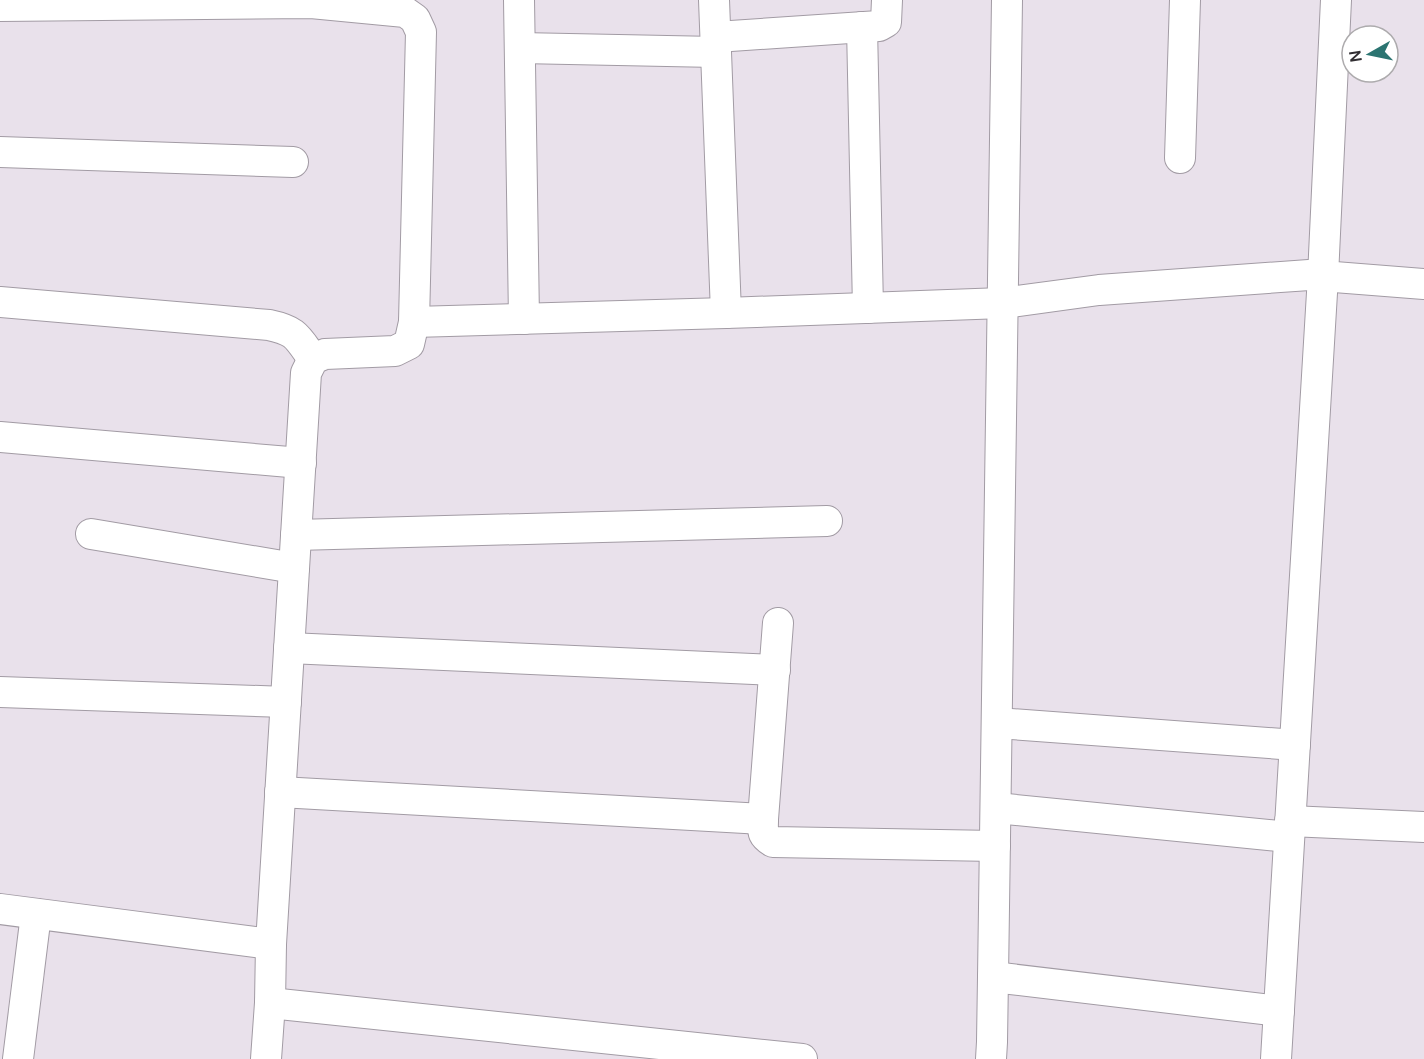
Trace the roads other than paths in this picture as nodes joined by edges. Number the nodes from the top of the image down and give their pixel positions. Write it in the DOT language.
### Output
graph roads {
  1 [pos="519,0"];
  2 [pos="714,0"];
  3 [pos="887,0"];
  4 [pos="1006,0"];
  5 [pos="1185,0"];
  6 [pos="1336,0"];
  7 [pos="213,2"];
  8 [pos="311,2"];
  9 [pos="0,6"];
  10 [pos="862,27"];
  11 [pos="716,45"];
  12 [pos="520,48"];
  13 [pos="0,153"];
  14 [pos="1180,158"];
  15 [pos="293,162"];
  16 [pos="1323,276"];
  17 [pos="1424,284"];
  18 [pos="0,302"];
  19 [pos="1003,303"];
  20 [pos="868,308"];
  21 [pos="726,313"];
  22 [pos="524,319"];
  23 [pos="414,322"];
  24 [pos="313,359"];
  25 [pos="0,437"];
  26 [pos="301,463"];
  27 [pos="827,521"];
  28 [pos="92,534"];
  29 [pos="296,535"];
  30 [pos="294,568"];
  31 [pos="778,623"];
  32 [pos="289,648"];
  33 [pos="775,670"];
  34 [pos="0,692"];
  35 [pos="286,702"];
  36 [pos="997,723"];
  37 [pos="1295,745"];
  38 [pos="280,792"];
  39 [pos="996,808"];
  40 [pos="763,819"];
  41 [pos="1424,826"];
  42 [pos="1290,829"];
  43 [pos="995,846"];
  44 [pos="0,909"];
  45 [pos="36,914"];
  46 [pos="271,944"];
  47 [pos="993,977"];
  48 [pos="270,1003"];
  49 [pos="1278,1011"];
  50 [pos="18,1059"];
  51 [pos="266,1059"];
  52 [pos="802,1059"];
  53 [pos="991,1059"];
  54 [pos="1276,1059"];
  1 -- 12 [label="street"];
  2 -- 11 [label="street"];
  3 -- 10 [label="street"];
  4 -- 19 [label="street"];
  5 -- 14 [label="street"];
  6 -- 16 [label="street"];
  7 -- 8 [label="street"];
  7 -- 9 [label="street"];
  8 -- 23 [label="street"];
  10 -- 11 [label="street"];
  10 -- 20 [label="street"];
  11 -- 12 [label="street"];
  11 -- 21 [label="street"];
  12 -- 22 [label="street"];
  13 -- 15 [label="street"];
  16 -- 17 [label="street"];
  16 -- 19 [label="street"];
  16 -- 37 [label="street"];
  18 -- 24 [label="street"];
  19 -- 20 [label="street"];
  19 -- 36 [label="street"];
  20 -- 21 [label="street"];
  21 -- 22 [label="street"];
  22 -- 23 [label="street"];
  23 -- 24 [label="street"];
  24 -- 26 [label="street"];
  25 -- 26 [label="street"];
  26 -- 29 [label="street"];
  27 -- 29 [label="street"];
  28 -- 30 [label="street"];
  29 -- 30 [label="street"];
  30 -- 32 [label="street"];
  31 -- 33 [label="street"];
  32 -- 33 [label="street"];
  32 -- 35 [label="street"];
  33 -- 40 [label="street"];
  34 -- 35 [label="street"];
  35 -- 38 [label="street"];
  36 -- 37 [label="street"];
  36 -- 39 [label="street"];
  37 -- 42 [label="street"];
  38 -- 40 [label="street"];
  38 -- 46 [label="street"];
  39 -- 42 [label="street"];
  39 -- 43 [label="street"];
  40 -- 43 [label="street"];
  41 -- 42 [label="street"];
  42 -- 49 [label="street"];
  43 -- 47 [label="street"];
  44 -- 45 [label="street"];
  45 -- 46 [label="street"];
  45 -- 50 [label="street"];
  46 -- 48 [label="street"];
  47 -- 49 [label="street"];
  47 -- 53 [label="street"];
  48 -- 51 [label="street"];
  48 -- 52 [label="street"];
  49 -- 54 [label="street"];
}
